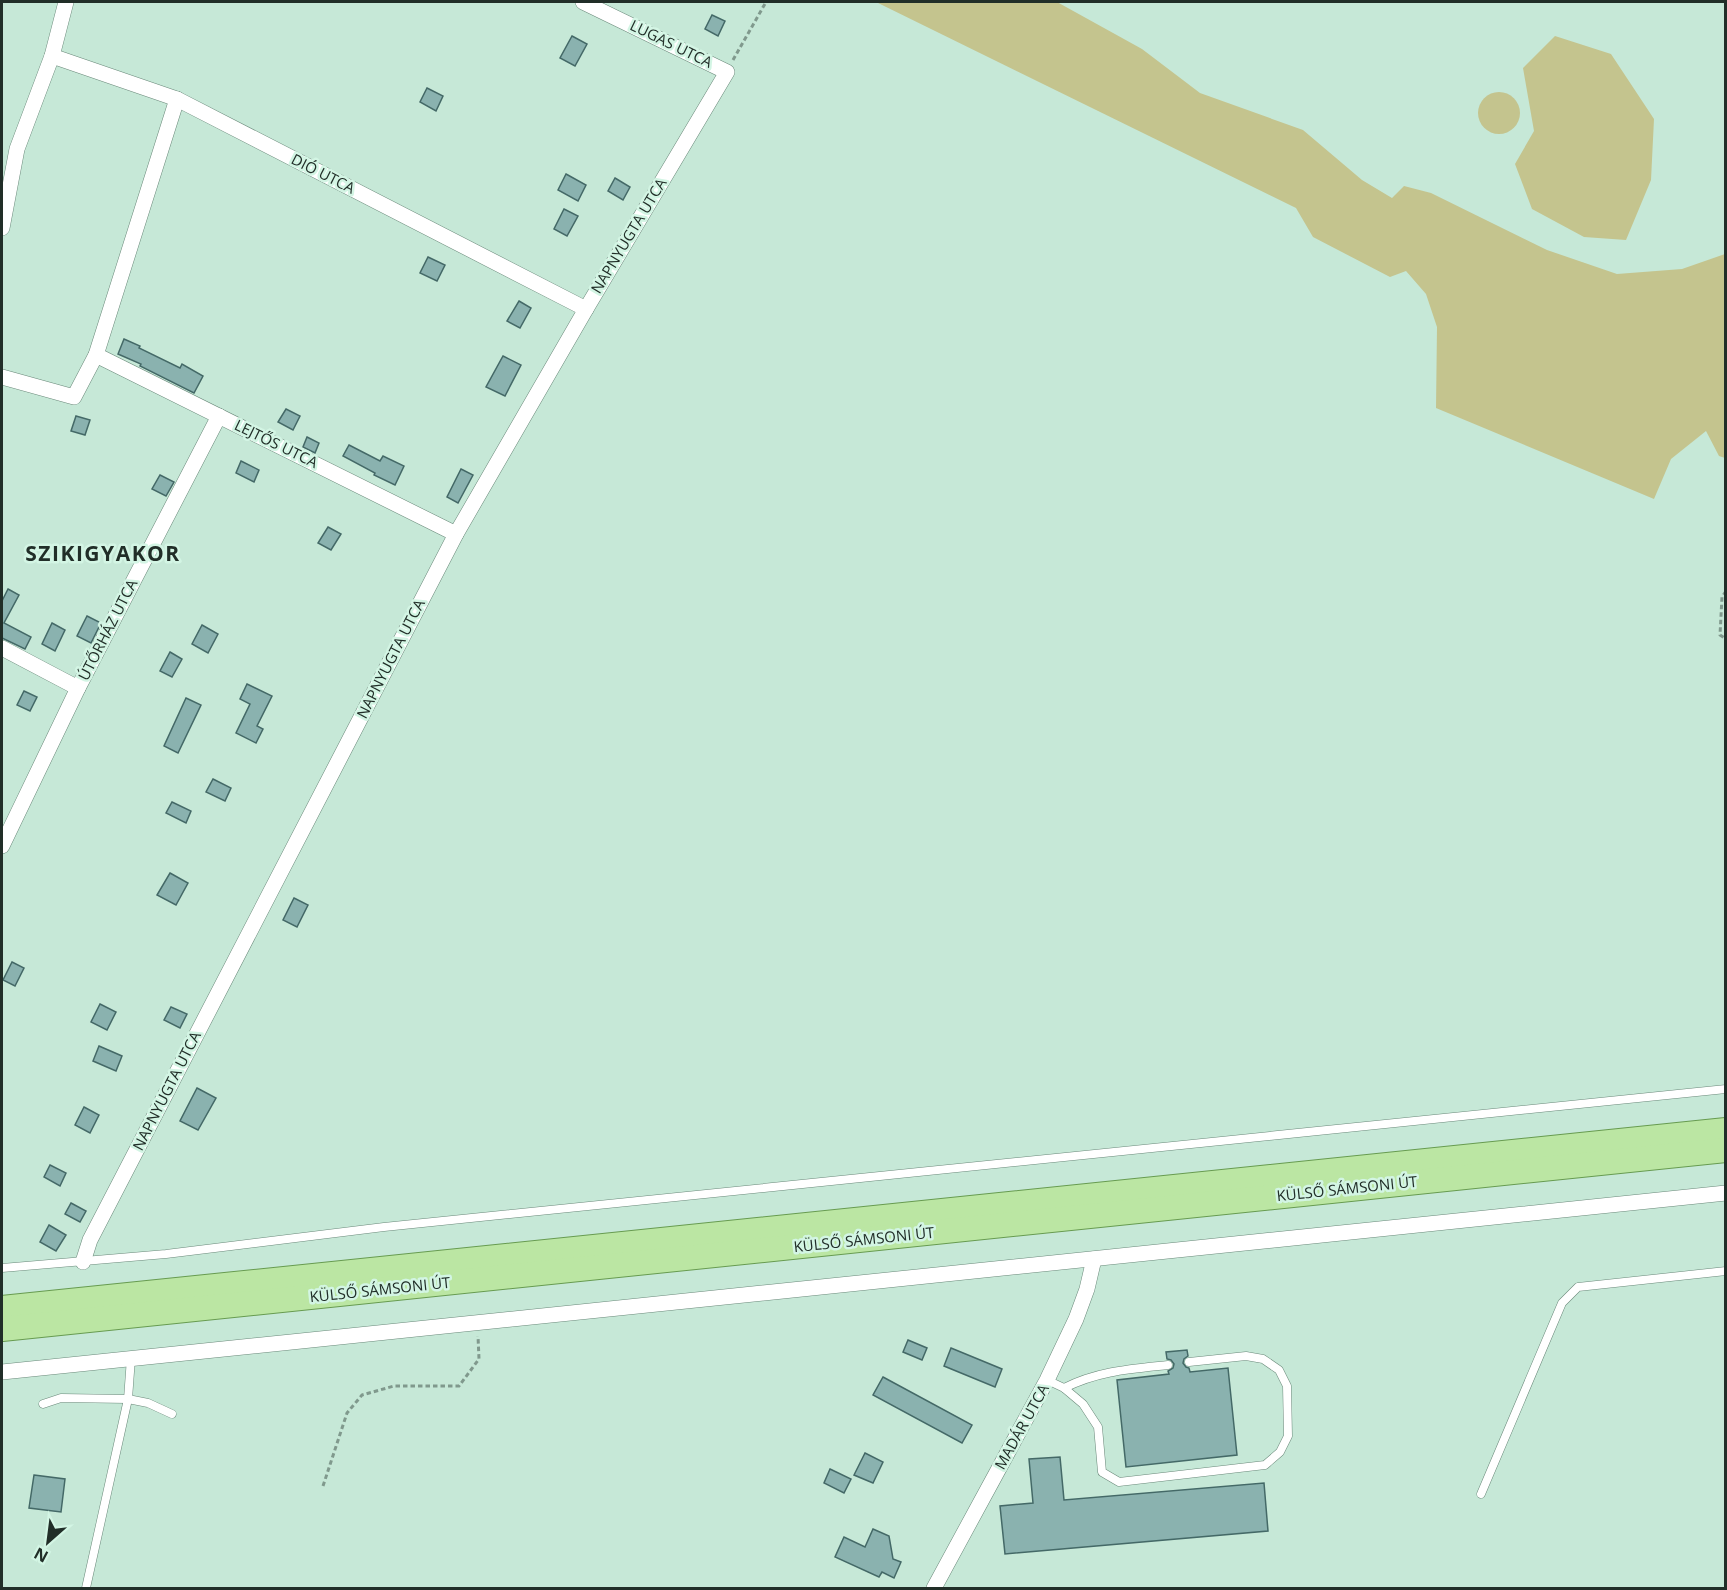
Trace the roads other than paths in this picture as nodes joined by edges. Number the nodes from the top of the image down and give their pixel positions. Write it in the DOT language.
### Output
graph roads {
  1 [pos="66,2"];
  2 [pos="583,2"];
  3 [pos="52,56"];
  4 [pos="727,72"];
  5 [pos="177,99"];
  6 [pos="2,228"];
  7 [pos="586,309"];
  8 [pos="96,355"];
  9 [pos="2,377"];
  10 [pos="219,416"];
  11 [pos="456,534"];
  12 [pos="2,648"];
  13 [pos="78,688"];
  14 [pos="2,846"];
  15 [pos="1725,1089"];
  16 [pos="1725,1130"];
  17 [pos="1725,1150"];
  18 [pos="1725,1192"];
  19 [pos="1094,1259"];
  20 [pos="83,1262"];
  21 [pos="2,1268"];
  22 [pos="1725,1270"];
  23 [pos="2,1308"];
  24 [pos="2,1329"];
  25 [pos="131,1358"];
  26 [pos="1189,1362"];
  27 [pos="1168,1365"];
  28 [pos="2,1372"];
  29 [pos="1047,1380"];
  30 [pos="1064,1388"];
  31 [pos="128,1399"];
  32 [pos="43,1404"];
  33 [pos="172,1414"];
  34 [pos="1481,1494"];
  35 [pos="87,1588"];
  36 [pos="934,1588"];
  1 -- 3 [label="street"];
  2 -- 4 [label="street, LUGAS UTCA"];
  3 -- 5 [label="street, DIÓ UTCA"];
  3 -- 6 [label="street"];
  4 -- 7 [label="street, NAPNYUGTA UTCA"];
  5 -- 7 [label="street, DIÓ UTCA"];
  5 -- 8 [label="street"];
  7 -- 11 [label="street, NAPNYUGTA UTCA"];
  8 -- 9 [label="street"];
  8 -- 10 [label="street, LEJTŐS UTCA"];
  10 -- 11 [label="street, LEJTŐS UTCA"];
  10 -- 13 [label="street, ÚTŐRHÁZ UTCA"];
  11 -- 20 [label="street, NAPNYUGTA UTCA"];
  12 -- 13 [label="street"];
  13 -- 14 [label="street, ÚTŐRHÁZ UTCA"];
  15 -- 20 [label="lane"];
  16 -- 23 [label="main road, KÜLSŐ SÁMSONI ÚT"];
  17 -- 24 [label="main road, KÜLSŐ SÁMSONI ÚT"];
  18 -- 19 [label="street"];
  19 -- 25 [label="street"];
  19 -- 29 [label="street, MADÁR UTCA"];
  20 -- 21 [label="lane"];
  22 -- 34 [label="lane"];
  25 -- 28 [label="street"];
  25 -- 31 [label="lane"];
  26 -- 30 [label="lane"];
  27 -- 30 [label="lane"];
  29 -- 30 [label="lane"];
  29 -- 36 [label="street, MADÁR UTCA"];
  31 -- 32 [label="lane"];
  31 -- 33 [label="lane"];
  31 -- 35 [label="lane"];
}
